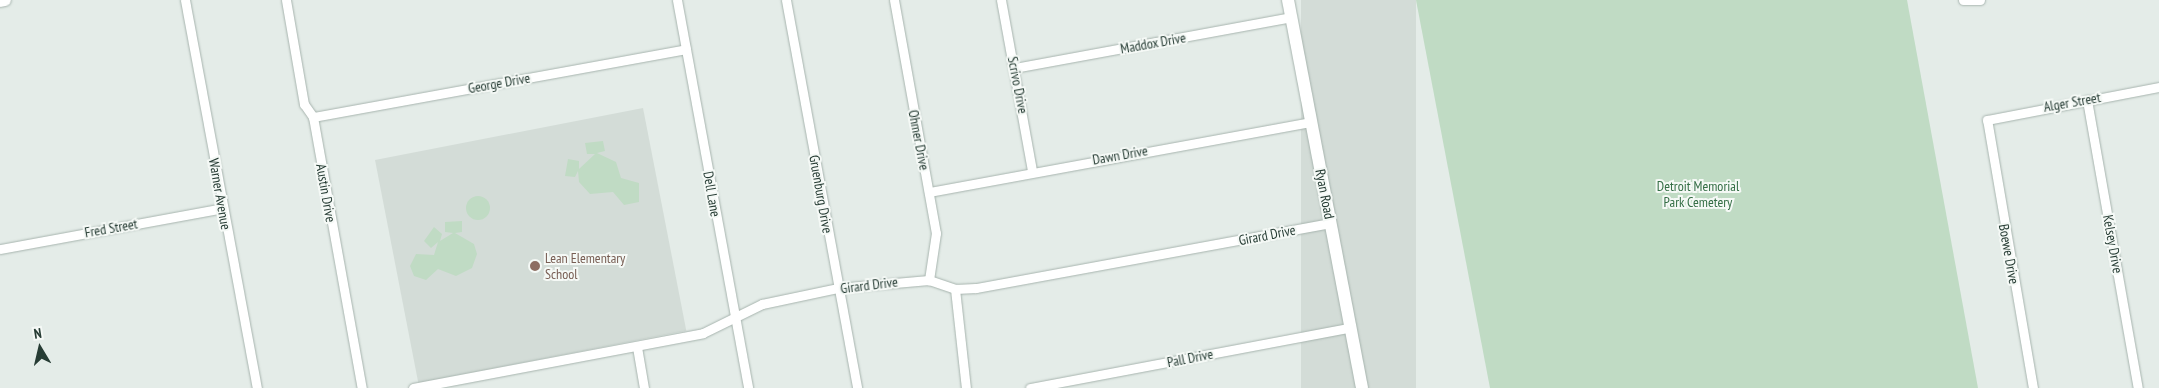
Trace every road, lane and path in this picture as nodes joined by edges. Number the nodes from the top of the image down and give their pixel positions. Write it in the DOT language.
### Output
graph roads {
  1 [pos="5,0"];
  2 [pos="185,0"];
  3 [pos="286,0"];
  4 [pos="677,0"];
  5 [pos="786,0"];
  6 [pos="894,0"];
  7 [pos="1001,0"];
  8 [pos="1288,0"];
  9 [pos="1964,0"];
  10 [pos="1980,0"];
  11 [pos="0,1"];
  12 [pos="1291,17"];
  13 [pos="686,49"];
  14 [pos="1014,68"];
  15 [pos="2159,87"];
  16 [pos="2087,100"];
  17 [pos="313,117"];
  18 [pos="1987,120"];
  19 [pos="1310,122"];
  20 [pos="1032,171"];
  21 [pos="929,192"];
  22 [pos="223,208"];
  23 [pos="1330,223"];
  24 [pos="0,249"];
  25 [pos="929,280"];
  26 [pos="838,288"];
  27 [pos="955,289"];
  28 [pos="735,318"];
  29 [pos="1349,328"];
  30 [pos="637,347"];
  31 [pos="257,388"];
  32 [pos="362,388"];
  33 [pos="413,388"];
  34 [pos="644,388"];
  35 [pos="748,388"];
  36 [pos="856,388"];
  37 [pos="966,388"];
  38 [pos="1030,388"];
  39 [pos="1362,388"];
  40 [pos="2033,388"];
  41 [pos="2138,388"];
  1 -- 11 [label="main road"];
  2 -- 22 [label="street, Warner Avenue"];
  3 -- 17 [label="street, Austin Drive"];
  4 -- 13 [label="street, Dell Lane"];
  5 -- 26 [label="street, Gruenburg Drive"];
  6 -- 21 [label="street, Ohmer Drive"];
  7 -- 14 [label="street, Scrivo Drive"];
  8 -- 12 [label="main road, Ryan Road"];
  9 -- 10 [label="street"];
  12 -- 14 [label="street, Maddox Drive"];
  12 -- 19 [label="main road, Ryan Road"];
  13 -- 17 [label="street, George Drive"];
  13 -- 28 [label="street, Dell Lane"];
  14 -- 20 [label="street, Scrivo Drive"];
  15 -- 16 [label="street, Alger Street"];
  16 -- 18 [label="street, Alger Street"];
  16 -- 41 [label="street, Kelsey Drive"];
  17 -- 32 [label="street, Austin Drive"];
  18 -- 40 [label="street, Boewe Drive"];
  19 -- 20 [label="street, Dawn Drive"];
  19 -- 23 [label="main road, Ryan Road"];
  20 -- 21 [label="street, Dawn Drive"];
  21 -- 25 [label="street, Ohmer Drive"];
  22 -- 24 [label="street, Fred Street"];
  22 -- 31 [label="street, Warner Avenue"];
  23 -- 27 [label="street, Girard Drive"];
  23 -- 29 [label="main road, Ryan Road"];
  25 -- 26 [label="street, Girard Drive"];
  25 -- 27 [label="street, Girard Drive"];
  26 -- 28 [label="street, Girard Drive"];
  26 -- 36 [label="street, Gruenburg Drive"];
  27 -- 37 [label="street"];
  28 -- 30 [label="street, Girard Drive"];
  28 -- 35 [label="street, Dell Lane"];
  29 -- 38 [label="street, Pall Drive"];
  29 -- 39 [label="main road, Ryan Road"];
  30 -- 33 [label="street, Girard Drive"];
  30 -- 34 [label="street"];
}
